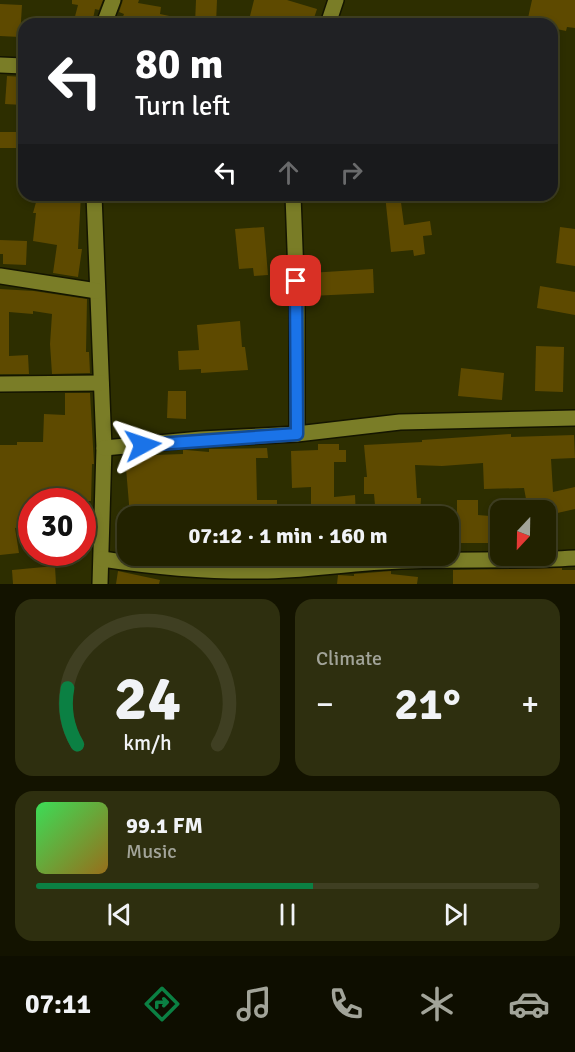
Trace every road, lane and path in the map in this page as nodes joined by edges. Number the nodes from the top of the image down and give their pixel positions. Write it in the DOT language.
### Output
graph roads {
  1 [pos="113,0"];
  2 [pos="336,0"];
  3 [pos="106,18"];
  4 [pos="330,18"];
  5 [pos="0,64"];
  6 [pos="18,66"];
  7 [pos="94,201"];
  8 [pos="293,201"];
  9 [pos="0,276"];
  10 [pos="97,291"];
  11 [pos="101,383"];
  12 [pos="0,384"];
  13 [pos="575,418"];
  14 [pos="297,434"];
  15 [pos="104,448"];
  16 [pos="575,558"];
  17 [pos="102,559"];
  18 [pos="100,584"];
  1 -- 3 [label="street"];
  2 -- 4 [label="street"];
  5 -- 6 [label="street"];
  7 -- 10 [label="street"];
  8 -- 14 [label="street"];
  9 -- 10 [label="street"];
  10 -- 11 [label="street"];
  11 -- 12 [label="street"];
  11 -- 15 [label="street"];
  13 -- 14 [label="street"];
  14 -- 15 [label="street"];
  15 -- 17 [label="street"];
  16 -- 17 [label="street"];
  17 -- 18 [label="street"];
}
